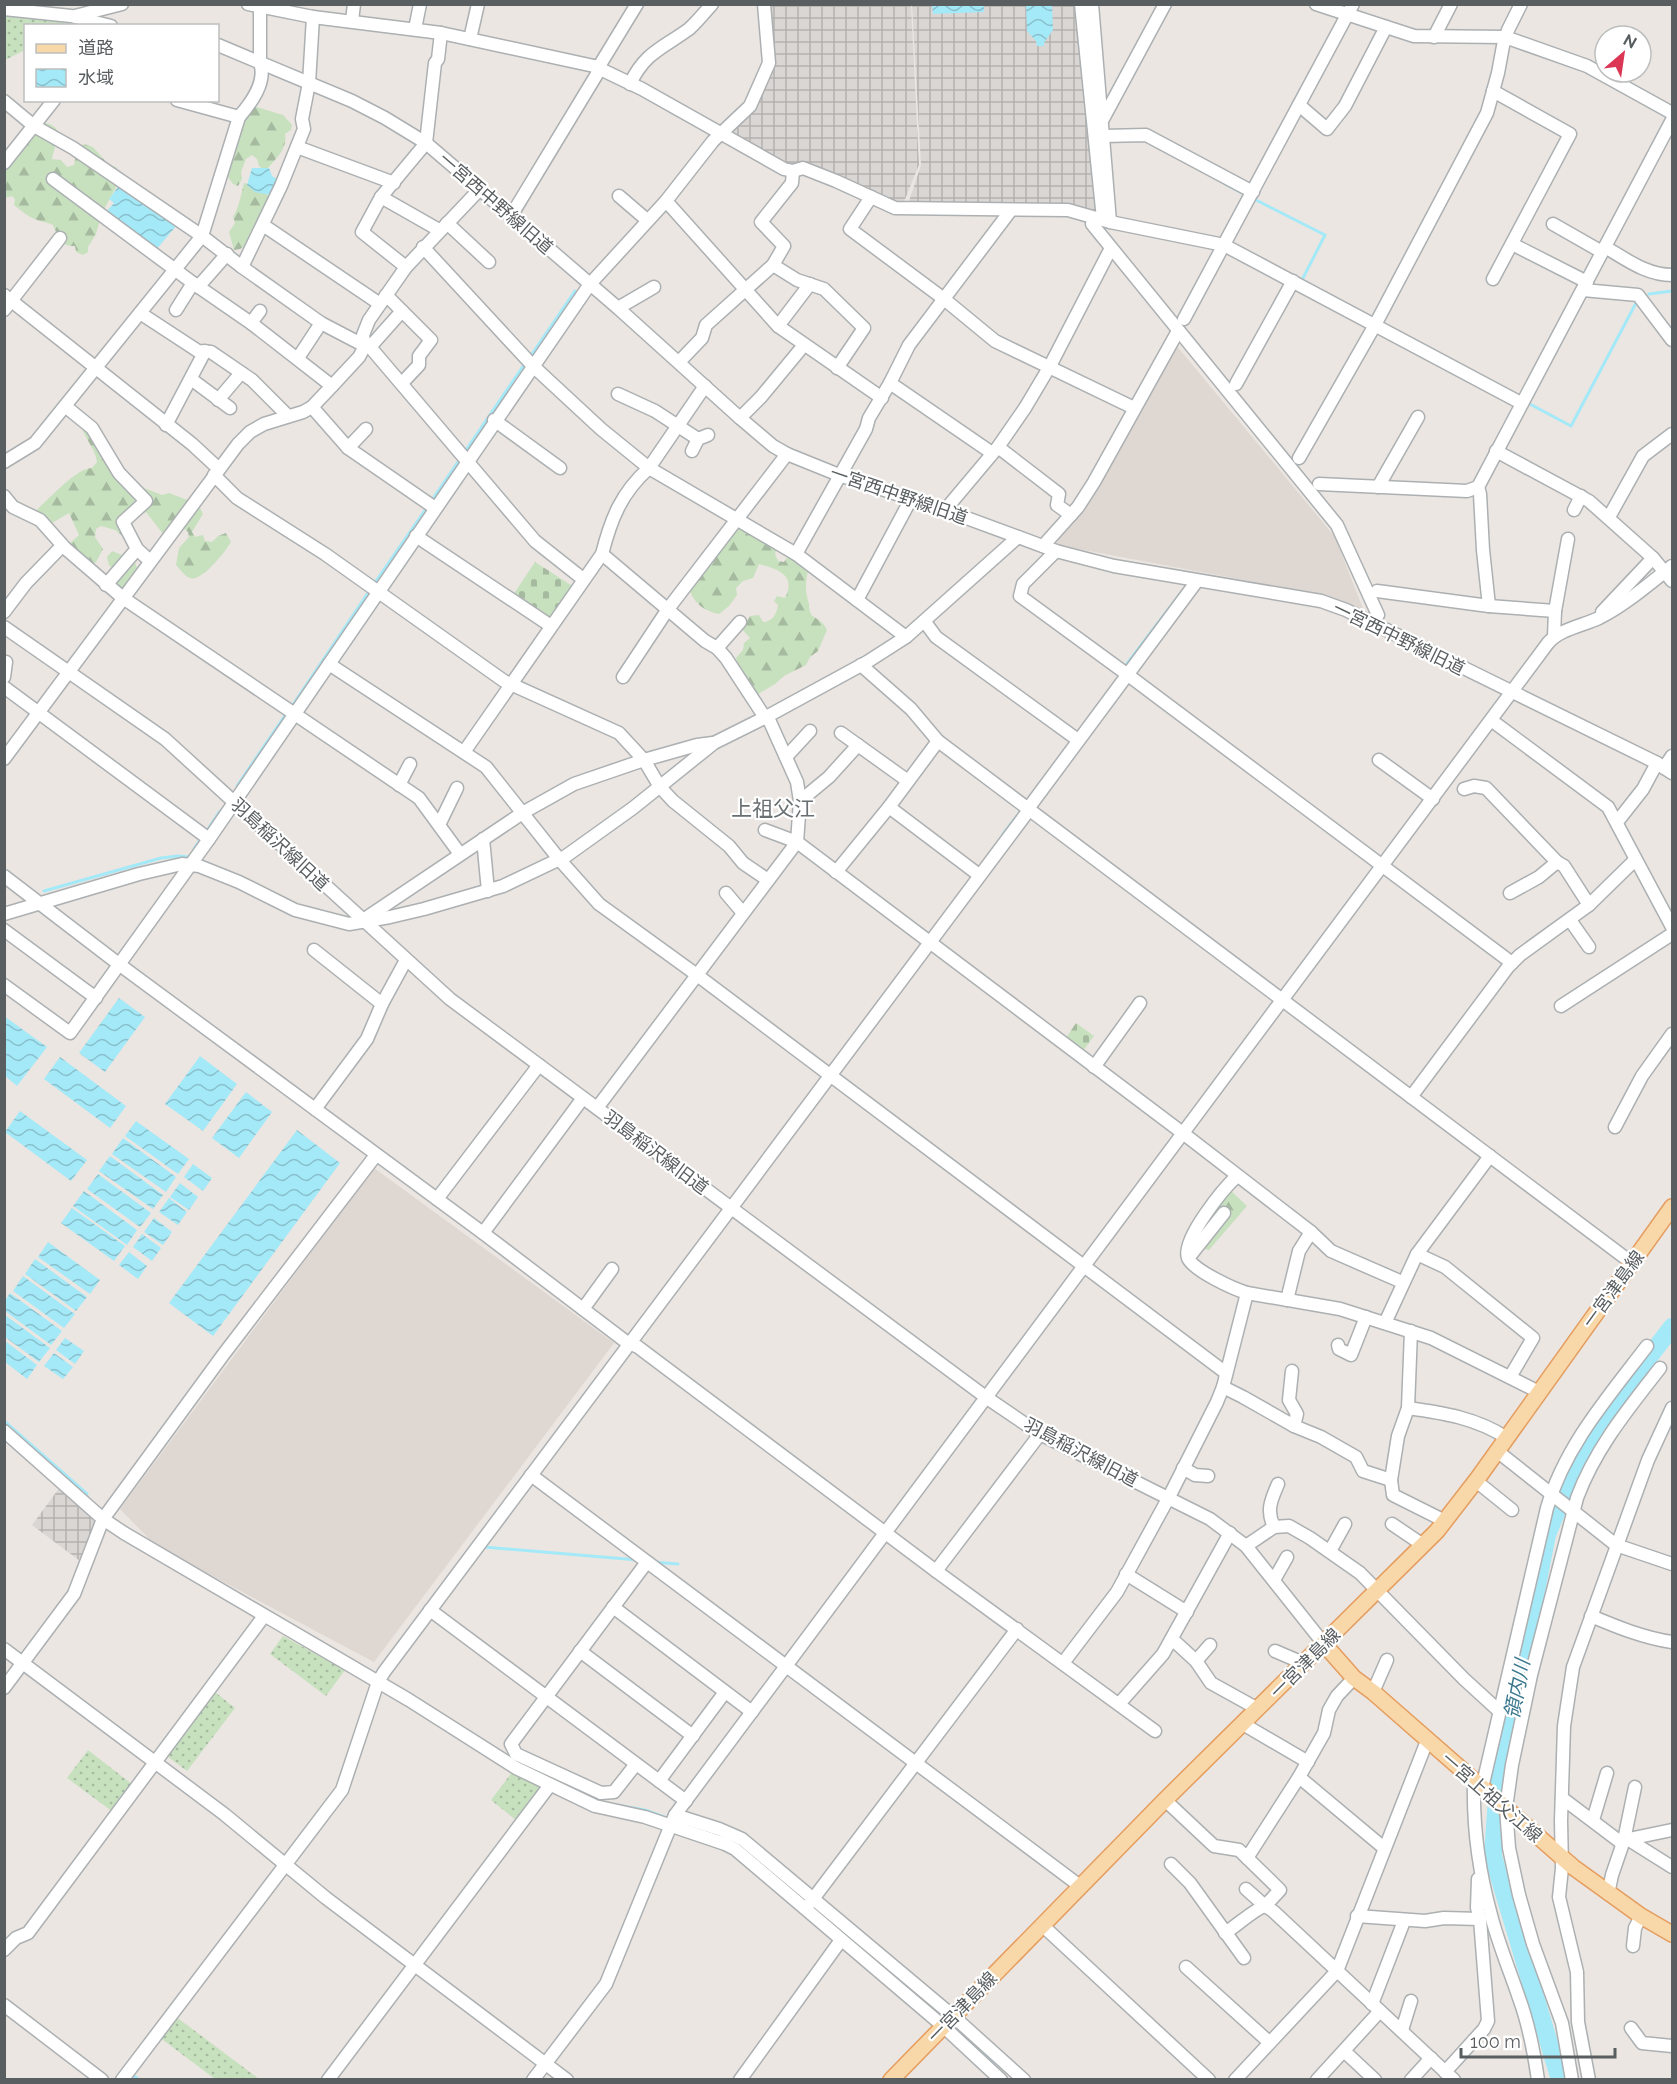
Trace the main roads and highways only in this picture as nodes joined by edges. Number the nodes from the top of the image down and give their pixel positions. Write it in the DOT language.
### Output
graph roads {
  1 [pos="1672,1207"];
  2 [pos="1324,1644"];
  3 [pos="1672,1932"];
  4 [pos="891,2079"];
  1 -- 2 [label="main road, 一宮津島線"];
  2 -- 3 [label="main road, 一宮上祖父江線"];
  2 -- 4 [label="main road, 一宮津島線"];
}
